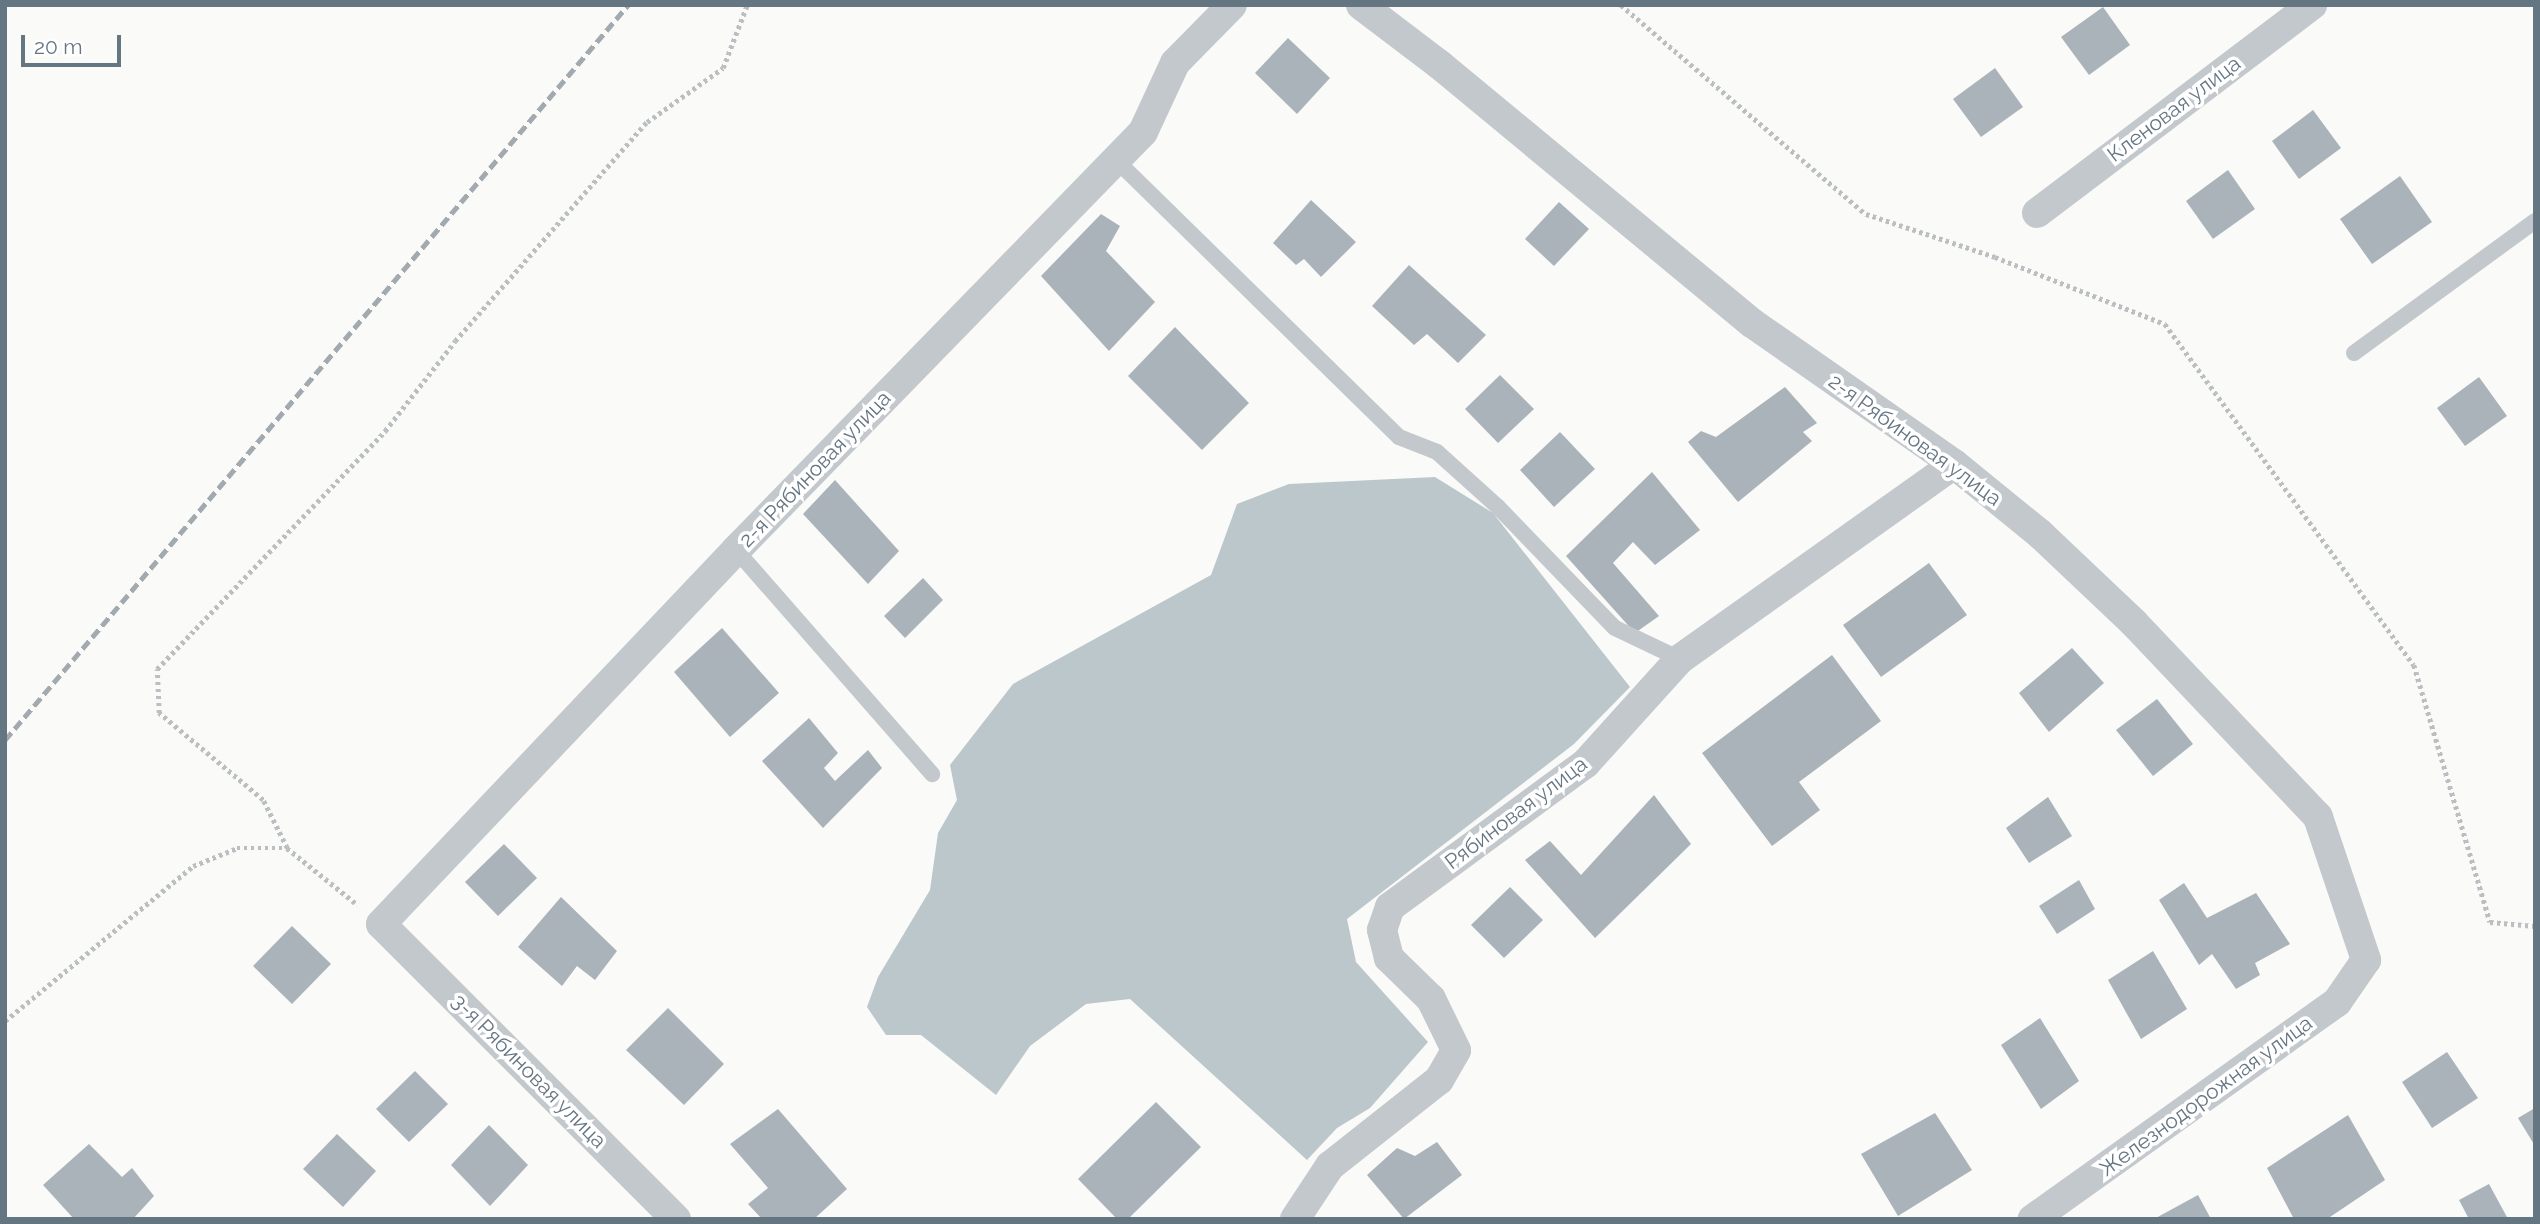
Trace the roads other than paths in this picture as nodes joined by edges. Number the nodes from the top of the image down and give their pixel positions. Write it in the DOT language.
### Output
graph roads {
  1 [pos="1232,5"];
  2 [pos="1361,5"];
  3 [pos="2312,5"];
  4 [pos="1116,160"];
  5 [pos="2037,213"];
  6 [pos="2535,221"];
  7 [pos="2354,353"];
  8 [pos="1954,464"];
  9 [pos="736,550"];
  10 [pos="1680,659"];
  11 [pos="932,774"];
  12 [pos="381,924"];
  13 [pos="2366,960"];
  14 [pos="2046,1215"];
  15 [pos="676,1219"];
  16 [pos="1295,1219"];
  1 -- 4 [label="street, 2-я Рябиновая улица"];
  2 -- 8 [label="street, 2-я Рябиновая улица"];
  3 -- 5 [label="street, Кленовая улица"];
  4 -- 9 [label="street, 2-я Рябиновая улица"];
  4 -- 10 [label="lane"];
  6 -- 7 [label="lane"];
  8 -- 10 [label="street, Рябиновая улица"];
  8 -- 13 [label="street, 2-я Рябиновая улица"];
  9 -- 11 [label="lane"];
  9 -- 12 [label="street, 2-я Рябиновая улица"];
  10 -- 16 [label="street, Рябиновая улица"];
  12 -- 15 [label="street, 3-я Рябиновая улица"];
  13 -- 14 [label="street, Железнодорожная улица"];
}
